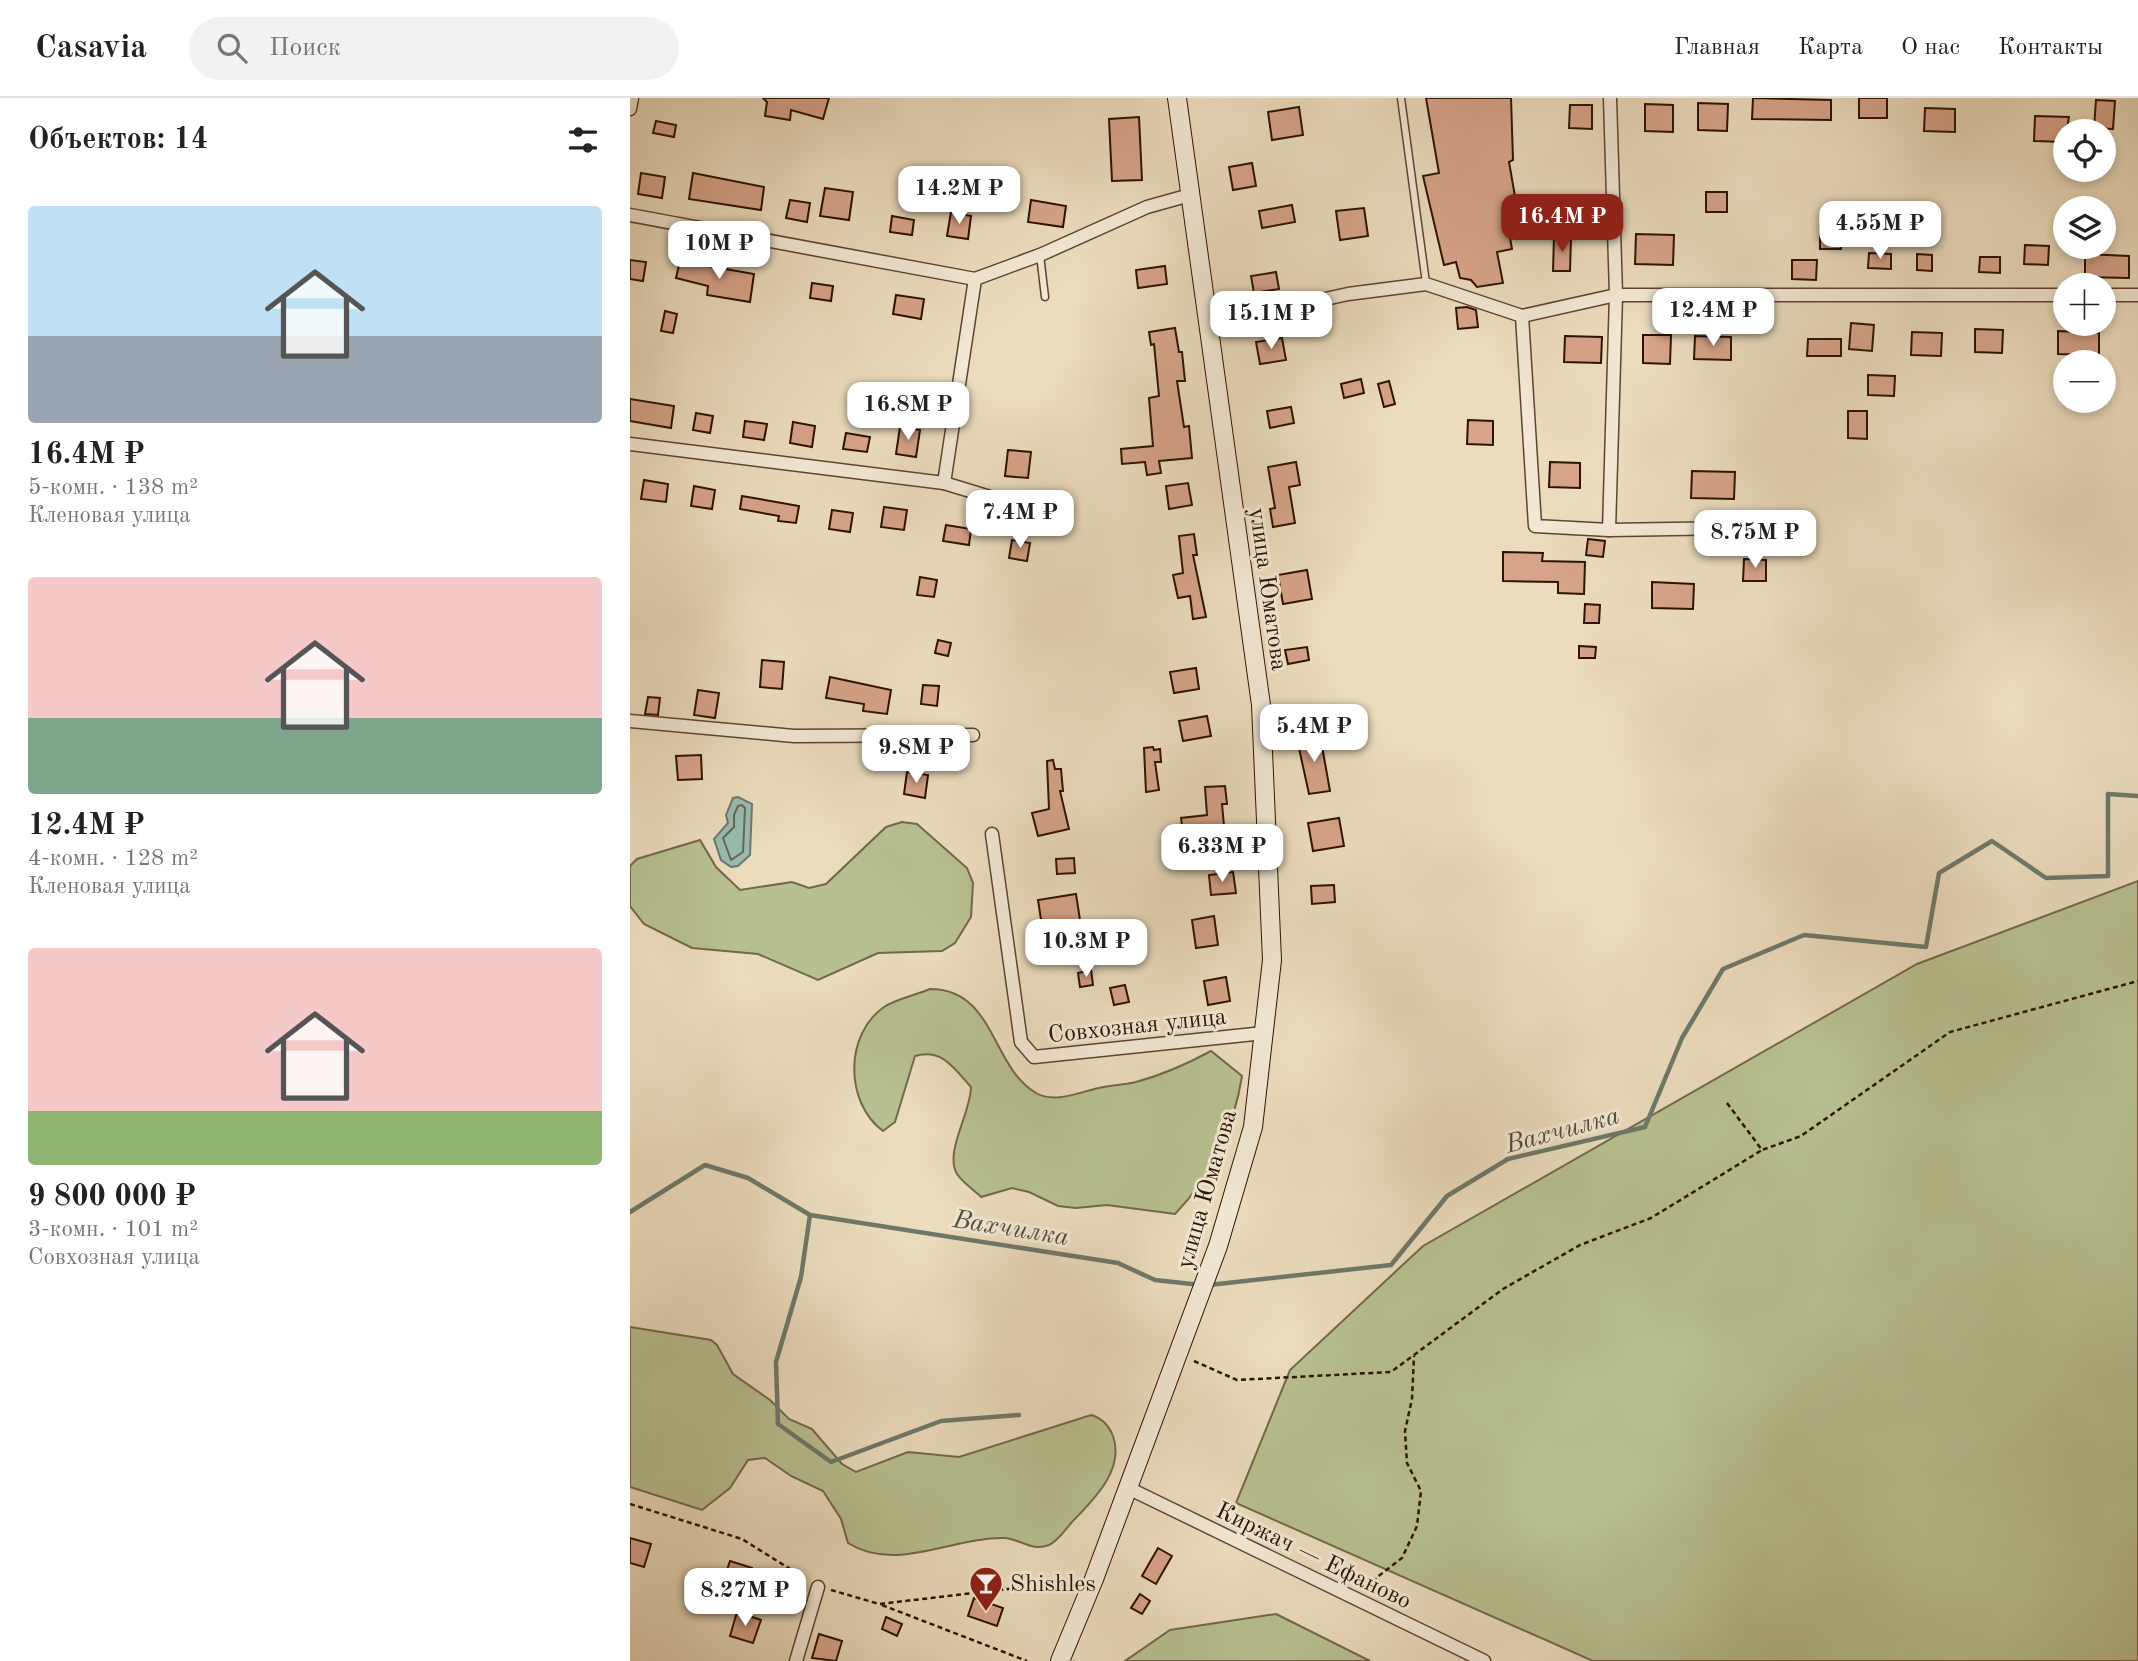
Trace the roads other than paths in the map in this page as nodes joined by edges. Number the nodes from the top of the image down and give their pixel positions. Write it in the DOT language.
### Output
graph roads {
  1 [pos="632,98"];
  2 [pos="1177,98"];
  3 [pos="1401,98"];
  4 [pos="1610,98"];
  5 [pos="630,109"];
  6 [pos="1190,195"];
  7 [pos="630,215"];
  8 [pos="1040,255"];
  9 [pos="975,279"];
  10 [pos="1426,284"];
  11 [pos="1616,295"];
  12 [pos="2053,295"];
  13 [pos="2116,295"];
  14 [pos="2138,295"];
  15 [pos="1045,297"];
  16 [pos="1522,316"];
  17 [pos="1208,325"];
  18 [pos="630,444"];
  19 [pos="944,483"];
  20 [pos="1016,505"];
  21 [pos="1735,528"];
  22 [pos="1609,530"];
  23 [pos="630,721"];
  24 [pos="973,736"];
  25 [pos="992,834"];
  26 [pos="1264,1033"];
  27 [pos="1126,1487"];
  28 [pos="818,1587"];
  29 [pos="796,1661"];
  30 [pos="1060,1661"];
  31 [pos="1484,1661"];
  1 -- 5 [label="street"];
  2 -- 6 [label="main road, улица Юматова"];
  3 -- 10 [label="lane"];
  4 -- 11 [label="street"];
  6 -- 8 [label="street"];
  6 -- 17 [label="main road, улица Юматова"];
  7 -- 9 [label="street"];
  8 -- 9 [label="street"];
  8 -- 15 [label="lane"];
  9 -- 19 [label="street"];
  10 -- 16 [label="street"];
  10 -- 17 [label="street"];
  11 -- 12 [label="street"];
  11 -- 16 [label="street"];
  11 -- 22 [label="street"];
  13 -- 14 [label="street"];
  16 -- 22 [label="street"];
  17 -- 26 [label="main road, улица Юматова"];
  18 -- 19 [label="street"];
  19 -- 20 [label="street"];
  21 -- 22 [label="street"];
  23 -- 24 [label="street"];
  25 -- 26 [label="street, Совхозная улица"];
  26 -- 27 [label="main road, улица Юматова"];
  27 -- 30 [label="main road, улица Юматова"];
  27 -- 31 [label="street, Киржач — Ефаново"];
  28 -- 29 [label="street"];
}
